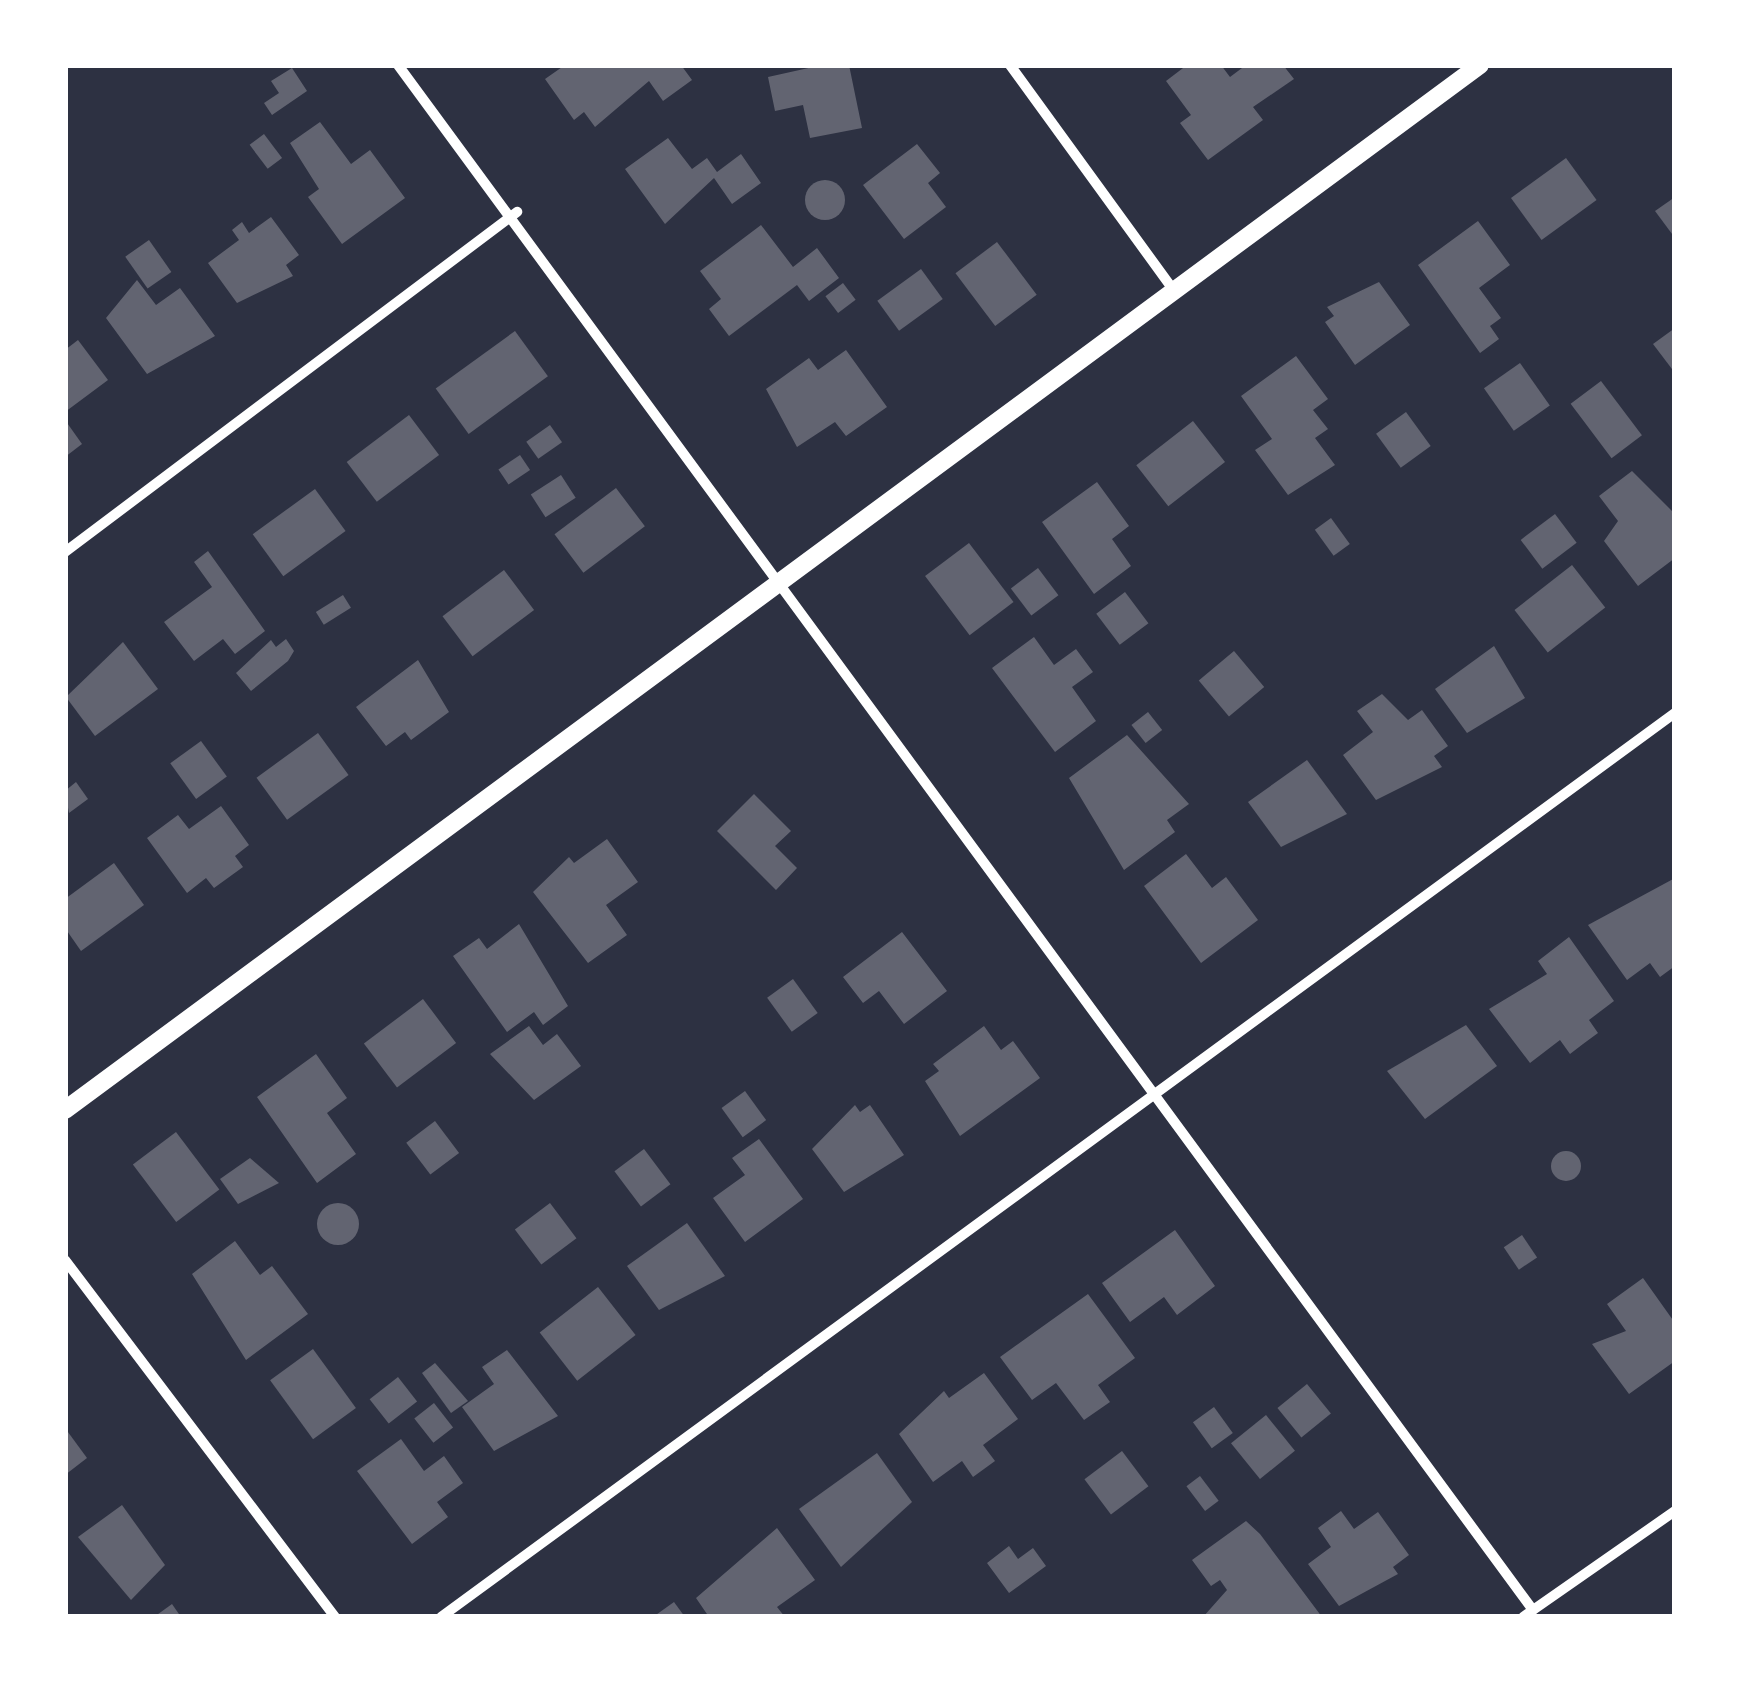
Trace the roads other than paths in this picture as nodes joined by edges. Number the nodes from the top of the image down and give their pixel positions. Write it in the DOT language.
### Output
graph roads {
  1 [pos="398,65"];
  2 [pos="1010,65"];
  3 [pos="1480,65"];
  4 [pos="512,215"];
  5 [pos="1175,292"];
  6 [pos="65,552"];
  7 [pos="777,585"];
  8 [pos="1675,714"];
  9 [pos="1154,1099"];
  10 [pos="65,1110"];
  11 [pos="65,1260"];
  12 [pos="1675,1511"];
  13 [pos="1528,1614"];
  14 [pos="335,1617"];
  15 [pos="441,1617"];
  1 -- 4 [label="street"];
  2 -- 5 [label="street"];
  3 -- 5 [label="street"];
  4 -- 6 [label="street"];
  4 -- 7 [label="street"];
  5 -- 7 [label="street"];
  7 -- 9 [label="street"];
  7 -- 10 [label="street"];
  8 -- 9 [label="street"];
  9 -- 13 [label="street"];
  9 -- 15 [label="street"];
  11 -- 14 [label="street"];
  12 -- 13 [label="street"];
}
